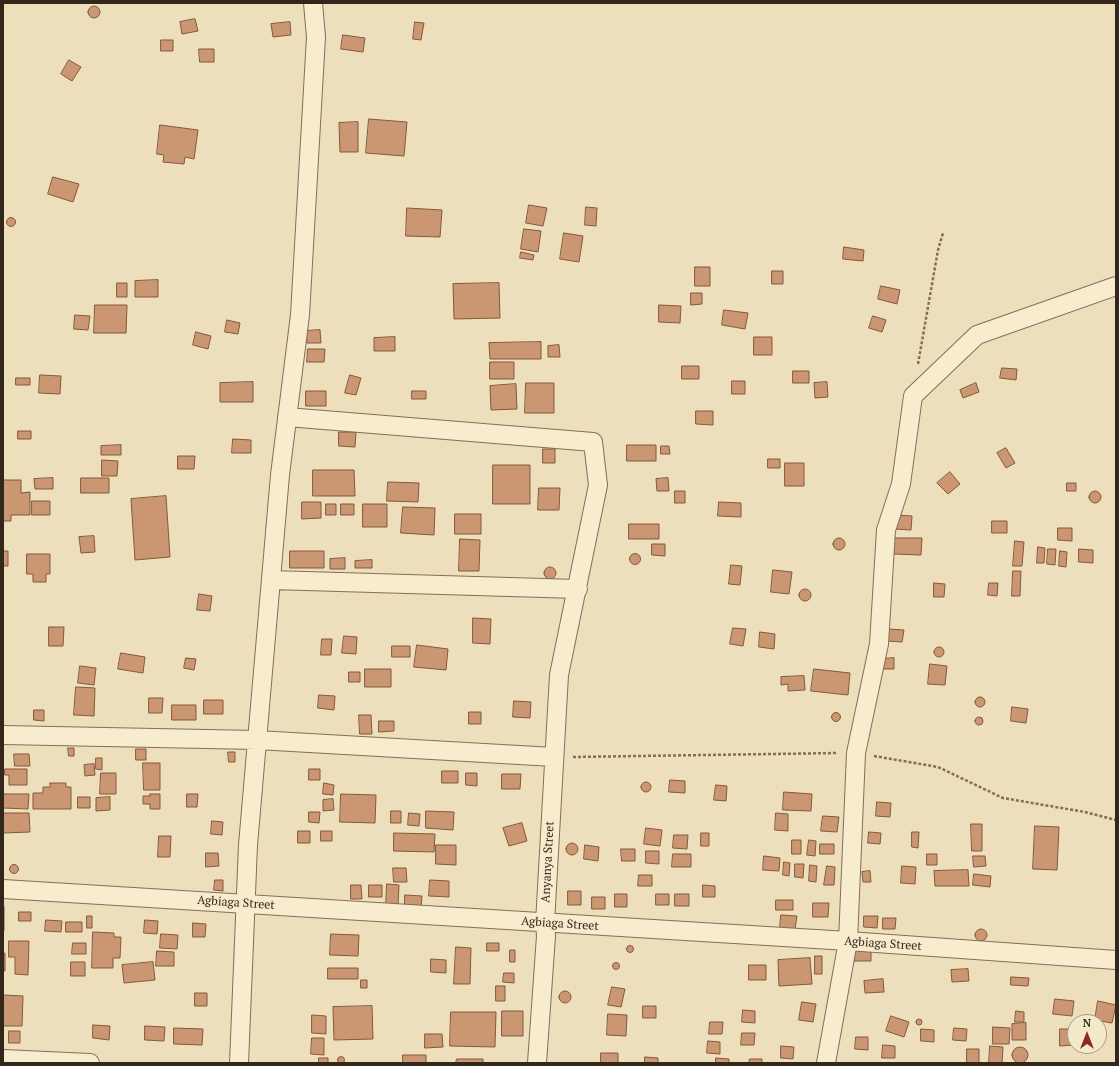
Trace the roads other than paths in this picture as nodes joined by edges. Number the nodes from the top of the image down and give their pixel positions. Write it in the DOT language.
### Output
graph roads {
  1 [pos="313,3"];
  2 [pos="1116,286"];
  3 [pos="287,417"];
  4 [pos="271,580"];
  5 [pos="578,589"];
  6 [pos="3,735"];
  7 [pos="257,740"];
  8 [pos="554,757"];
  9 [pos="3,889"];
  10 [pos="246,904"];
  11 [pos="545,923"];
  12 [pos="848,942"];
  13 [pos="1116,960"];
  14 [pos="3,1059"];
  15 [pos="90,1063"];
  16 [pos="239,1063"];
  17 [pos="537,1063"];
  18 [pos="826,1063"];
  1 -- 3 [label="street"];
  2 -- 12 [label="street"];
  3 -- 4 [label="street"];
  3 -- 5 [label="street, Anyanya Street"];
  4 -- 5 [label="street"];
  4 -- 7 [label="street"];
  5 -- 8 [label="street, Anyanya Street"];
  6 -- 7 [label="street"];
  7 -- 8 [label="street"];
  7 -- 10 [label="street"];
  8 -- 11 [label="street, Anyanya Street"];
  9 -- 10 [label="street, Agbiaga Street"];
  10 -- 11 [label="street, Agbiaga Street"];
  10 -- 16 [label="street"];
  11 -- 12 [label="street, Agbiaga Street"];
  11 -- 17 [label="street, Anyanya Street"];
  12 -- 13 [label="street, Agbiaga Street"];
  12 -- 18 [label="street"];
  14 -- 15 [label="street"];
}
